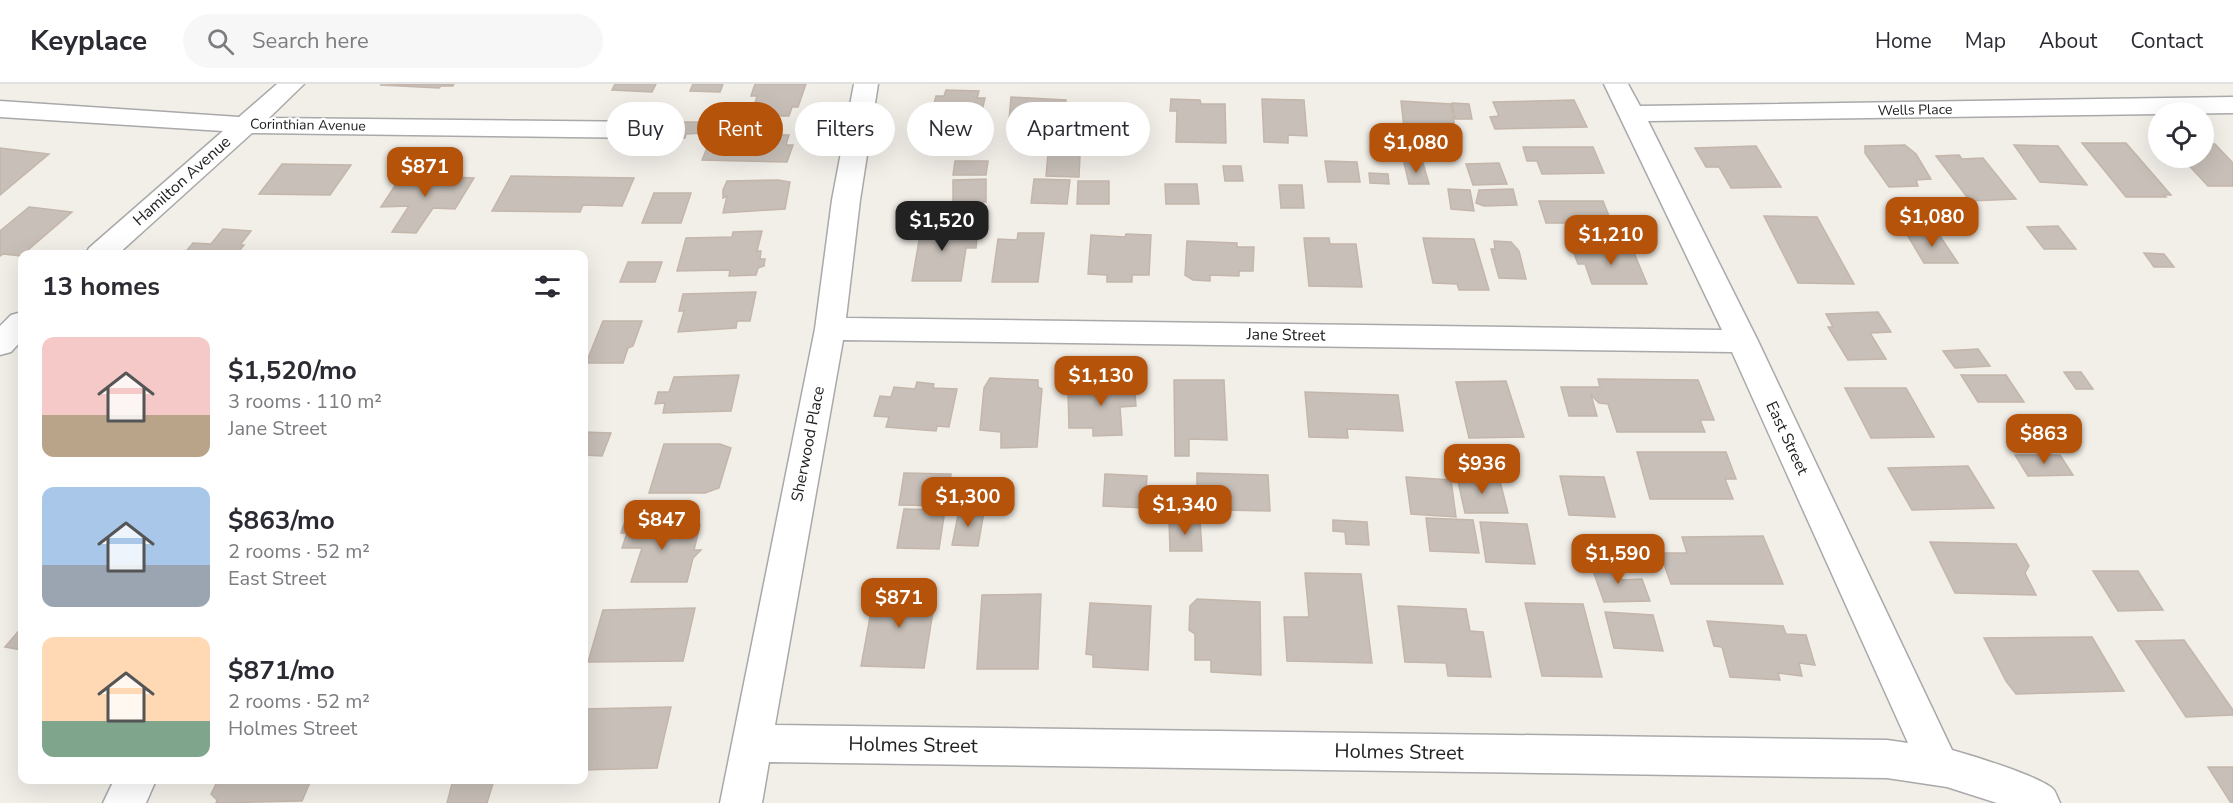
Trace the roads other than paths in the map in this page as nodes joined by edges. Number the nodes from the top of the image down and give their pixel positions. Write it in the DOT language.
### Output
graph roads {
  1 [pos="292,84"];
  2 [pos="866,84"];
  3 [pos="1616,84"];
  4 [pos="2233,105"];
  5 [pos="0,109"];
  6 [pos="1632,114"];
  7 [pos="246,124"];
  8 [pos="606,129"];
  9 [pos="105,250"];
  10 [pos="18,327"];
  11 [pos="830,329"];
  12 [pos="1743,341"];
  13 [pos="0,344"];
  14 [pos="752,743"];
  15 [pos="1938,765"];
  16 [pos="134,784"];
  17 [pos="124,803"];
  18 [pos="741,803"];
  19 [pos="2039,803"];
  1 -- 7 [label="street, Hamilton Avenue"];
  2 -- 11 [label="street, Sherwood Place"];
  3 -- 6 [label="street"];
  4 -- 6 [label="street, Wells Place"];
  5 -- 7 [label="street, Corinthian Avenue"];
  6 -- 12 [label="street, East Street"];
  7 -- 8 [label="street, Corinthian Avenue"];
  7 -- 9 [label="street, Hamilton Avenue"];
  10 -- 13 [label="street"];
  11 -- 12 [label="street, Jane Street"];
  11 -- 14 [label="street, Sherwood Place"];
  12 -- 15 [label="street, East Street"];
  14 -- 15 [label="street, Holmes Street"];
  14 -- 18 [label="street, Sherwood Place"];
  15 -- 19 [label="street, Holmes Street"];
  16 -- 17 [label="street"];
}
